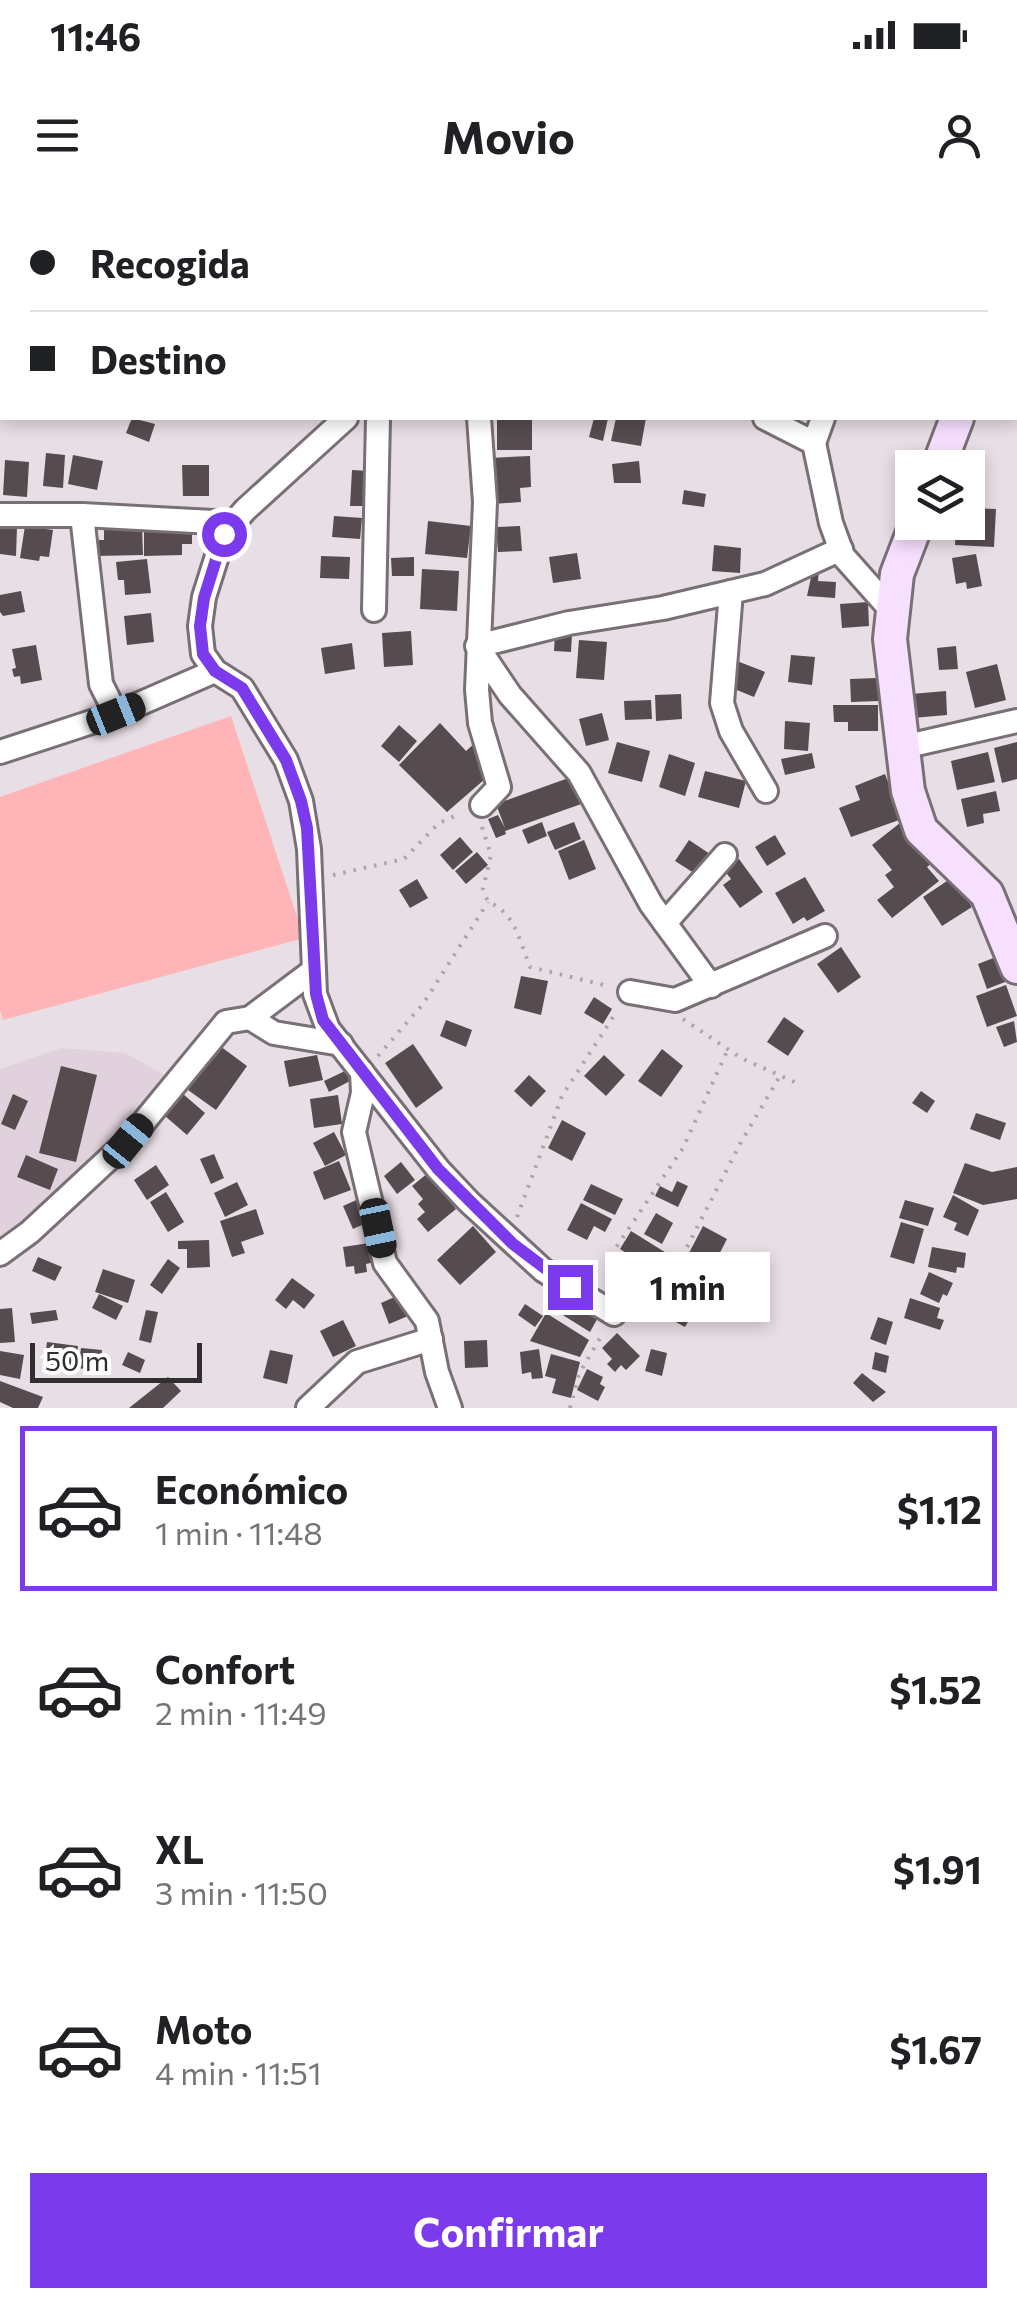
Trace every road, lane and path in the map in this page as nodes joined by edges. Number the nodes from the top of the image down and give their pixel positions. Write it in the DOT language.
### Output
graph roads {
  1 [pos="344,420"];
  2 [pos="378,420"];
  3 [pos="478,420"];
  4 [pos="769,420"];
  5 [pos="822,420"];
  6 [pos="955,420"];
  7 [pos="814,442"];
  8 [pos="944,450"];
  9 [pos="0,515"];
  10 [pos="82,515"];
  11 [pos="232,523"];
  12 [pos="910,540"];
  13 [pos="841,549"];
  14 [pos="731,592"];
  15 [pos="374,610"];
  16 [pos="891,610"];
  17 [pos="477,646"];
  18 [pos="215,671"];
  19 [pos="116,714"];
  20 [pos="1017,721"];
  21 [pos="903,747"];
  22 [pos="0,752"];
  23 [pos="766,791"];
  24 [pos="482,805"];
  25 [pos="725,855"];
  26 [pos="310,880"];
  27 [pos="488,902"];
  28 [pos="665,923"];
  29 [pos="825,936"];
  30 [pos="1017,966"];
  31 [pos="314,970"];
  32 [pos="710,986"];
  33 [pos="630,992"];
  34 [pos="666,1001"];
  35 [pos="250,1018"];
  36 [pos="340,1044"];
  37 [pos="728,1049"];
  38 [pos="362,1072"];
  39 [pos="780,1076"];
  40 [pos="801,1084"];
  41 [pos="505,1237"];
  42 [pos="0,1254"];
  43 [pos="614,1314"];
  44 [pos="430,1339"];
  45 [pos="308,1408"];
  46 [pos="450,1408"];
  47 [pos="570,1408"];
  1 -- 11 [label="street"];
  2 -- 15 [label="street"];
  3 -- 17 [label="street"];
  4 -- 7 [label="street"];
  5 -- 7 [label="street"];
  6 -- 8 [label="street"];
  7 -- 13 [label="street"];
  9 -- 10 [label="street"];
  10 -- 11 [label="street"];
  10 -- 19 [label="street"];
  11 -- 18 [label="street"];
  12 -- 16 [label="street"];
  13 -- 14 [label="street"];
  13 -- 16 [label="street"];
  14 -- 17 [label="street"];
  14 -- 23 [label="street"];
  16 -- 21 [label="street"];
  17 -- 24 [label="street"];
  17 -- 28 [label="street"];
  18 -- 19 [label="street"];
  18 -- 26 [label="street"];
  19 -- 22 [label="street"];
  20 -- 21 [label="street"];
  21 -- 30 [label="street"];
  24 -- 26 [label="path"];
  24 -- 27 [label="path"];
  25 -- 28 [label="street"];
  26 -- 31 [label="street"];
  27 -- 33 [label="path"];
  27 -- 38 [label="path"];
  28 -- 32 [label="street"];
  29 -- 32 [label="street"];
  31 -- 35 [label="street"];
  31 -- 36 [label="street"];
  32 -- 34 [label="street"];
  33 -- 34 [label="street"];
  33 -- 41 [label="path"];
  34 -- 37 [label="path"];
  35 -- 36 [label="street"];
  35 -- 42 [label="street"];
  36 -- 38 [label="street"];
  37 -- 39 [label="path"];
  37 -- 43 [label="path"];
  38 -- 41 [label="street"];
  38 -- 44 [label="street"];
  39 -- 40 [label="path"];
  39 -- 43 [label="path"];
  41 -- 43 [label="street"];
  43 -- 47 [label="path"];
  44 -- 45 [label="street"];
  44 -- 46 [label="street"];
}
